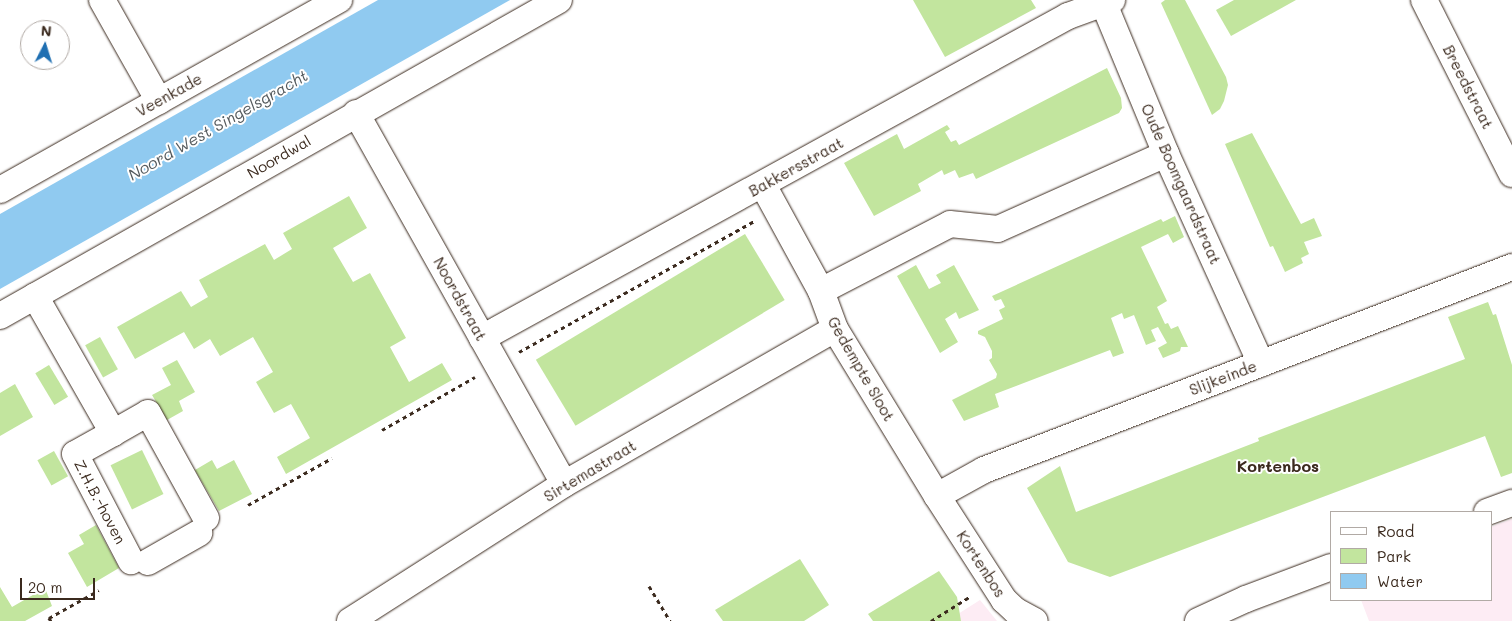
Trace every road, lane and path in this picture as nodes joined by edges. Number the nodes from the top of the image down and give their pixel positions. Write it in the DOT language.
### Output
graph roads {
  1 [pos="102,0"];
  2 [pos="339,0"];
  3 [pos="559,0"];
  4 [pos="1424,0"];
  5 [pos="1108,2"];
  6 [pos="159,100"];
  7 [pos="356,113"];
  8 [pos="1166,154"];
  9 [pos="1512,174"];
  10 [pos="763,185"];
  11 [pos="0,190"];
  12 [pos="776,209"];
  13 [pos="1512,267"];
  14 [pos="821,291"];
  15 [pos="35,296"];
  16 [pos="0,316"];
  17 [pos="835,329"];
  18 [pos="482,338"];
  19 [pos="1261,363"];
  20 [pos="496,365"];
  21 [pos="382,430"];
  22 [pos="112,433"];
  23 [pos="332,458"];
  24 [pos="564,484"];
  25 [pos="937,496"];
  26 [pos="1512,503"];
  27 [pos="248,505"];
  28 [pos="1490,511"];
  29 [pos="1330,568"];
  30 [pos="992,583"];
  31 [pos="649,586"];
  32 [pos="98,590"];
  33 [pos="51,621"];
  34 [pos="350,621"];
  35 [pos="670,621"];
  36 [pos="931,621"];
  37 [pos="1035,621"];
  38 [pos="1198,621"];
  1 -- 6 [label="street"];
  2 -- 6 [label="street, Veenkade"];
  3 -- 7 [label="street, Noordwal"];
  4 -- 9 [label="street, Breedstraat"];
  5 -- 8 [label="street, Oude Boomgaardstraat"];
  5 -- 10 [label="street, Bakkersstraat"];
  6 -- 11 [label="street, Veenkade"];
  7 -- 15 [label="street, Noordwal"];
  7 -- 18 [label="street, Noordstraat"];
  8 -- 14 [label="street"];
  8 -- 19 [label="street, Oude Boomgaardstraat"];
  10 -- 12 [label="street, Gedempte Sloot"];
  10 -- 18 [label="street, Bakkersstraat"];
  12 -- 14 [label="street, Gedempte Sloot"];
  12 -- 20 [label="path"];
  13 -- 19 [label="street, Slijkeinde"];
  14 -- 17 [label="street, Gedempte Sloot"];
  15 -- 16 [label="street, Noordwal"];
  15 -- 22 [label="street"];
  17 -- 24 [label="street, Sirtemastraat"];
  17 -- 25 [label="street, Gedempte Sloot"];
  18 -- 20 [label="street, Noordstraat"];
  19 -- 25 [label="street, Slijkeinde"];
  20 -- 21 [label="path"];
  20 -- 24 [label="street, Noordstraat"];
  22 -- 22 [label="street, Z.H.B.-hoven"];
  23 -- 27 [label="path"];
  24 -- 34 [label="street, Sirtemastraat"];
  25 -- 30 [label="street, Kortenbos"];
  26 -- 28 [label="street"];
  29 -- 38 [label="street"];
  30 -- 36 [label="path"];
  30 -- 37 [label="street, Kortenbos"];
  31 -- 35 [label="path"];
  32 -- 33 [label="path"];
}
